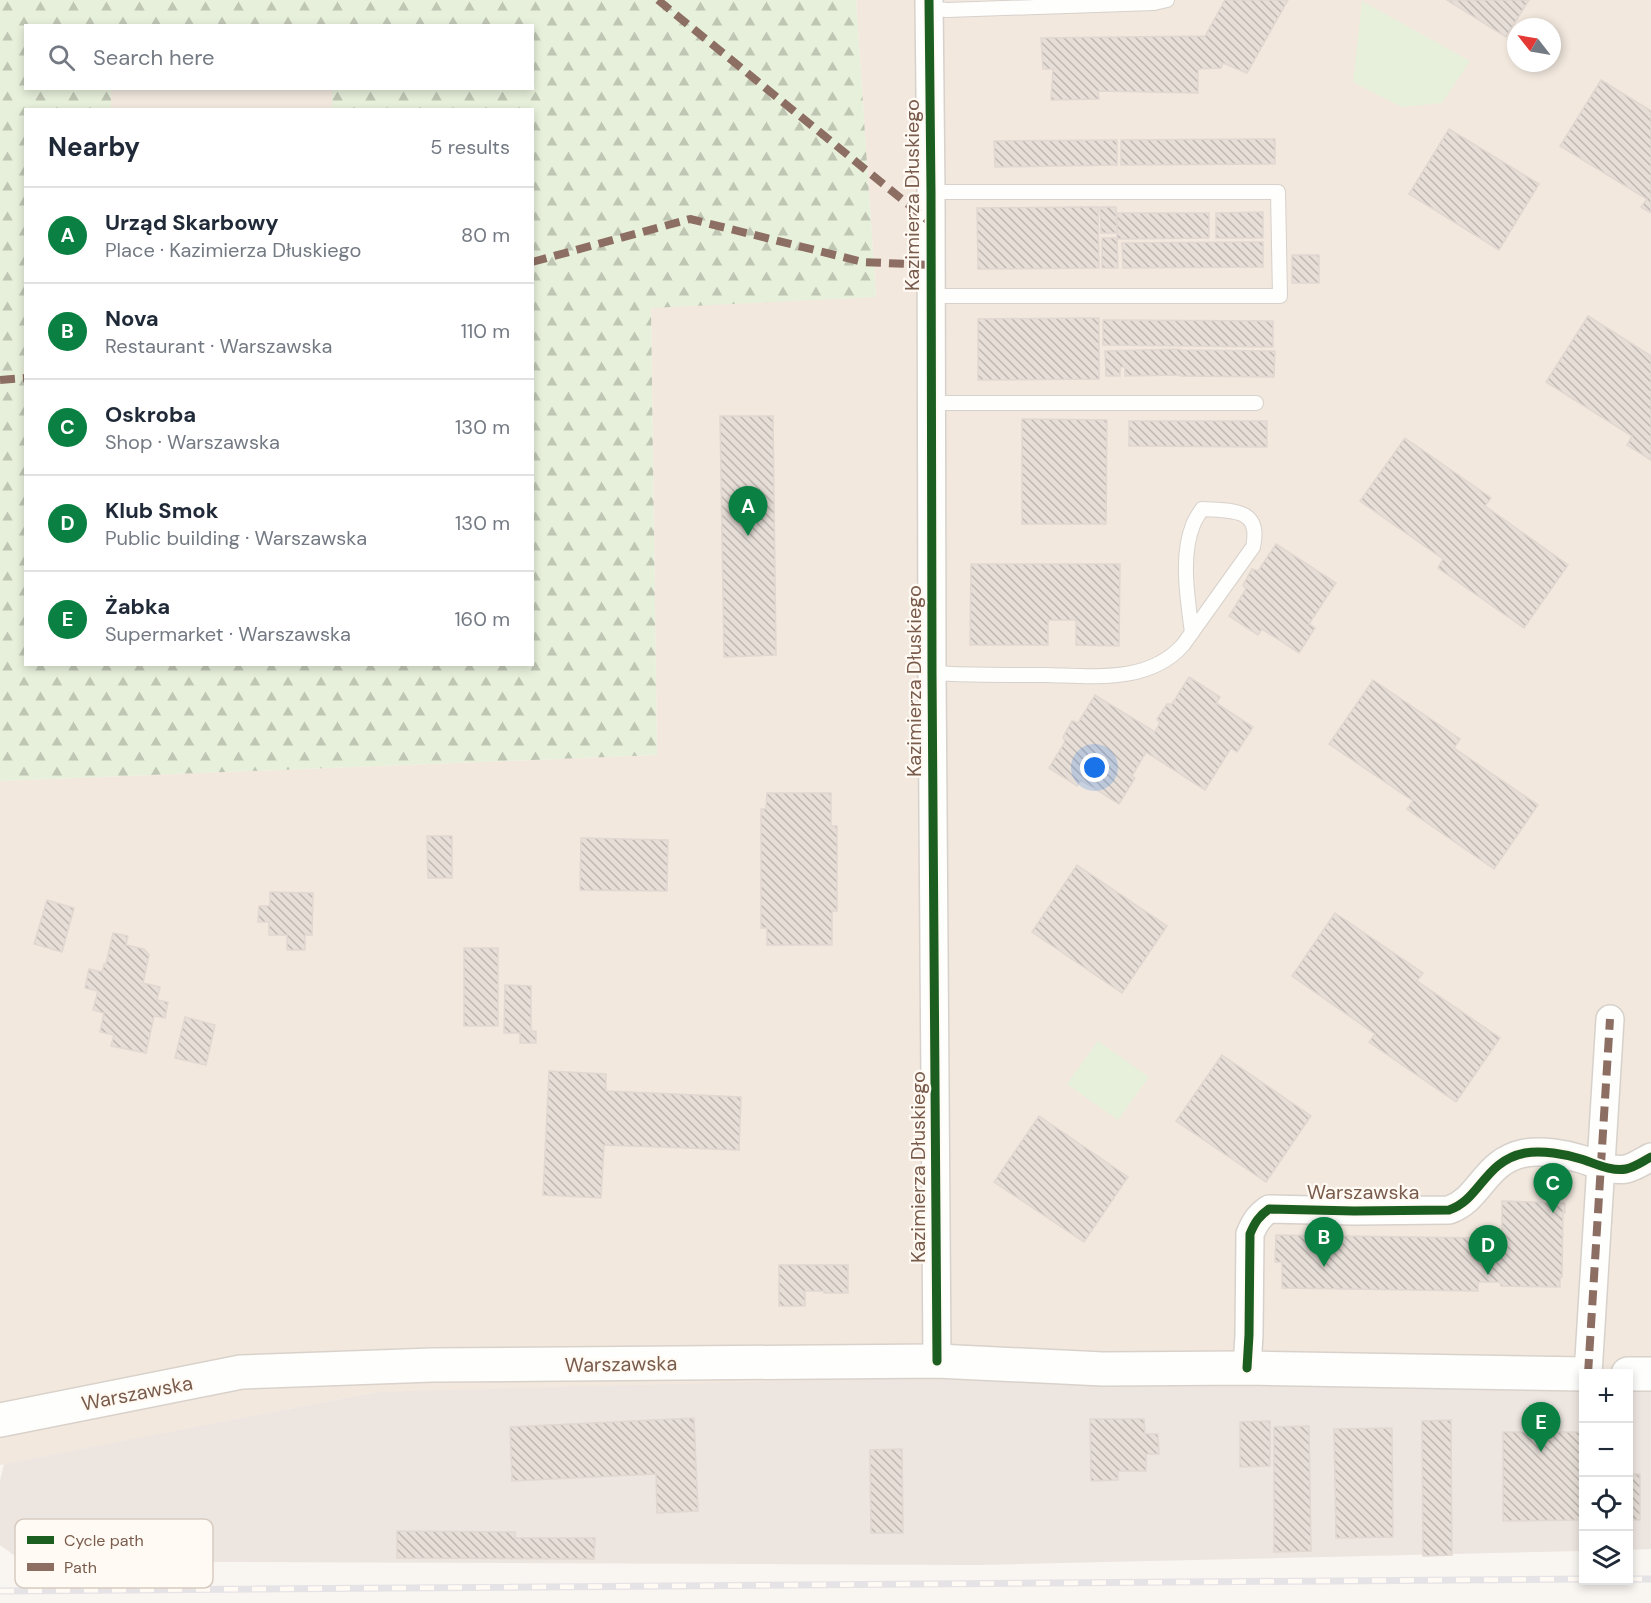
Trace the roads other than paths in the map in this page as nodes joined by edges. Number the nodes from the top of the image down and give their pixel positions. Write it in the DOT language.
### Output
graph roads {
  1 [pos="1167,0"];
  2 [pos="929,4"];
  3 [pos="931,192"];
  4 [pos="931,296"];
  5 [pos="930,403"];
  6 [pos="1256,403"];
  7 [pos="1192,633"];
  8 [pos="932,673"];
  9 [pos="1610,1019"];
  10 [pos="1651,1156"];
  11 [pos="1601,1165"];
  12 [pos="937,1361"];
  13 [pos="1247,1368"];
  14 [pos="1588,1369"];
  15 [pos="1579,1374"];
  16 [pos="1633,1374"];
  17 [pos="1651,1374"];
  18 [pos="0,1420"];
  1 -- 2 [label="lane"];
  2 -- 3 [label="street, Kazimierza Dłuskiego"];
  3 -- 4 [label="street, Kazimierza Dłuskiego"];
  3 -- 4 [label="lane"];
  4 -- 5 [label="street, Kazimierza Dłuskiego"];
  5 -- 6 [label="lane"];
  5 -- 8 [label="street, Kazimierza Dłuskiego"];
  7 -- 7 [label="lane"];
  7 -- 8 [label="lane"];
  8 -- 12 [label="street, Kazimierza Dłuskiego"];
  9 -- 11 [label="street"];
  10 -- 11 [label="street"];
  11 -- 13 [label="street, Warszawska"];
  11 -- 14 [label="street"];
  12 -- 13 [label="main road, Warszawska"];
  12 -- 18 [label="main road, Warszawska"];
  13 -- 15 [label="main road, Warszawska"];
  16 -- 17 [label="main road"];
}
